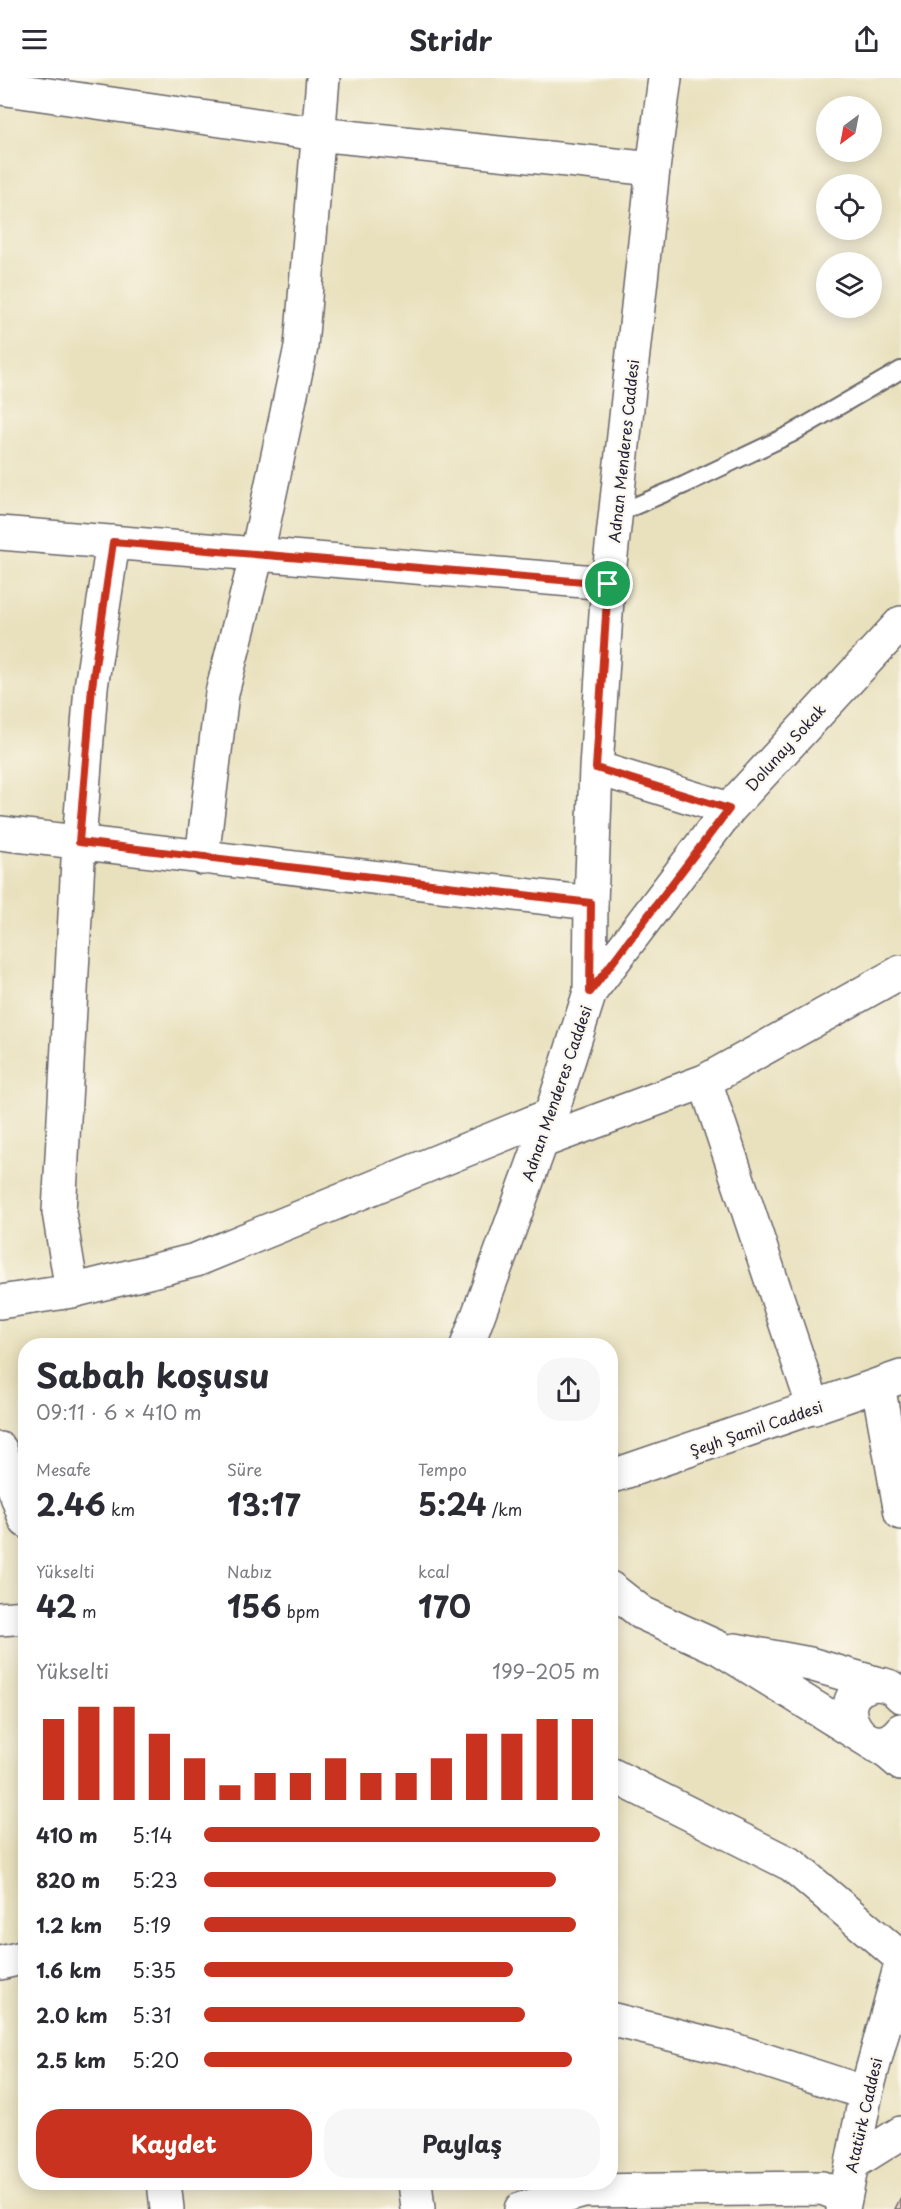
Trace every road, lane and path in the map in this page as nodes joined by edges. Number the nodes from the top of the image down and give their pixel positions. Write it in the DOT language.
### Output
graph roads {
  1 [pos="323,78"];
  2 [pos="665,78"];
  3 [pos="0,88"];
  4 [pos="318,134"];
  5 [pos="653,169"];
  6 [pos="901,370"];
  7 [pos="616,514"];
  8 [pos="0,533"];
  9 [pos="113,542"];
  10 [pos="257,554"];
  11 [pos="608,584"];
  12 [pos="901,623"];
  13 [pos="596,768"];
  14 [pos="729,809"];
  15 [pos="0,833"];
  16 [pos="79,842"];
  17 [pos="202,858"];
  18 [pos="591,903"];
  19 [pos="901,972"];
  20 [pos="590,992"];
  21 [pos="705,1081"];
  22 [pos="545,1129"];
  23 [pos="72,1291"];
  24 [pos="0,1302"];
  25 [pos="470,1338"];
  26 [pos="890,1381"];
  27 [pos="814,1408"];
  28 [pos="0,1449"];
  29 [pos="618,1474"];
  30 [pos="18,1499"];
  31 [pos="901,1513"];
  32 [pos="618,1594"];
  33 [pos="618,1608"];
  34 [pos="642,1613"];
  35 [pos="18,1618"];
  36 [pos="0,1619"];
  37 [pos="719,1648"];
  38 [pos="896,1691"];
  39 [pos="901,1730"];
  40 [pos="863,1738"];
  41 [pos="901,1764"];
  42 [pos="618,1778"];
  43 [pos="901,1958"];
  44 [pos="18,1959"];
  45 [pos="0,1963"];
  46 [pos="901,1964"];
  47 [pos="618,2021"];
  48 [pos="866,2093"];
  49 [pos="901,2133"];
  50 [pos="853,2163"];
  51 [pos="165,2190"];
  52 [pos="416,2190"];
  53 [pos="845,2205"];
  54 [pos="168,2209"];
  55 [pos="418,2209"];
  56 [pos="521,2209"];
  1 -- 4 [label="street"];
  2 -- 5 [label="street, Adnan Menderes Caddesi"];
  3 -- 4 [label="street"];
  4 -- 5 [label="street"];
  4 -- 10 [label="street"];
  5 -- 7 [label="street, Adnan Menderes Caddesi"];
  6 -- 7 [label="lane"];
  7 -- 11 [label="street, Adnan Menderes Caddesi"];
  8 -- 9 [label="street"];
  9 -- 10 [label="street"];
  9 -- 16 [label="street"];
  10 -- 11 [label="street"];
  10 -- 17 [label="street"];
  11 -- 13 [label="street, Adnan Menderes Caddesi"];
  12 -- 14 [label="street, Dolunay Sokak"];
  13 -- 14 [label="street"];
  13 -- 18 [label="street, Adnan Menderes Caddesi"];
  14 -- 20 [label="street, Dolunay Sokak"];
  15 -- 16 [label="street"];
  16 -- 17 [label="street"];
  16 -- 23 [label="street"];
  17 -- 18 [label="street"];
  18 -- 20 [label="street, Adnan Menderes Caddesi"];
  19 -- 21 [label="street"];
  20 -- 22 [label="street, Adnan Menderes Caddesi"];
  21 -- 22 [label="street"];
  21 -- 27 [label="street"];
  22 -- 23 [label="street"];
  22 -- 25 [label="street, Adnan Menderes Caddesi"];
  23 -- 24 [label="street"];
  26 -- 27 [label="street, Şeyh Şamil Caddesi"];
  26 -- 31 [label="street"];
  27 -- 29 [label="street, Şeyh Şamil Caddesi"];
  28 -- 30 [label="street"];
  32 -- 34 [label="street"];
  33 -- 34 [label="street"];
  34 -- 37 [label="street"];
  35 -- 36 [label="street"];
  37 -- 38 [label="street"];
  37 -- 40 [label="street"];
  38 -- 40 [label="street"];
  39 -- 40 [label="street"];
  40 -- 41 [label="street"];
  42 -- 43 [label="street"];
  44 -- 45 [label="street"];
  46 -- 48 [label="street, Atatürk Caddesi"];
  47 -- 48 [label="street"];
  48 -- 50 [label="street, Atatürk Caddesi"];
  49 -- 50 [label="street"];
  50 -- 53 [label="street, Atatürk Caddesi"];
  51 -- 54 [label="street"];
  52 -- 55 [label="street"];
  53 -- 56 [label="street"];
}
